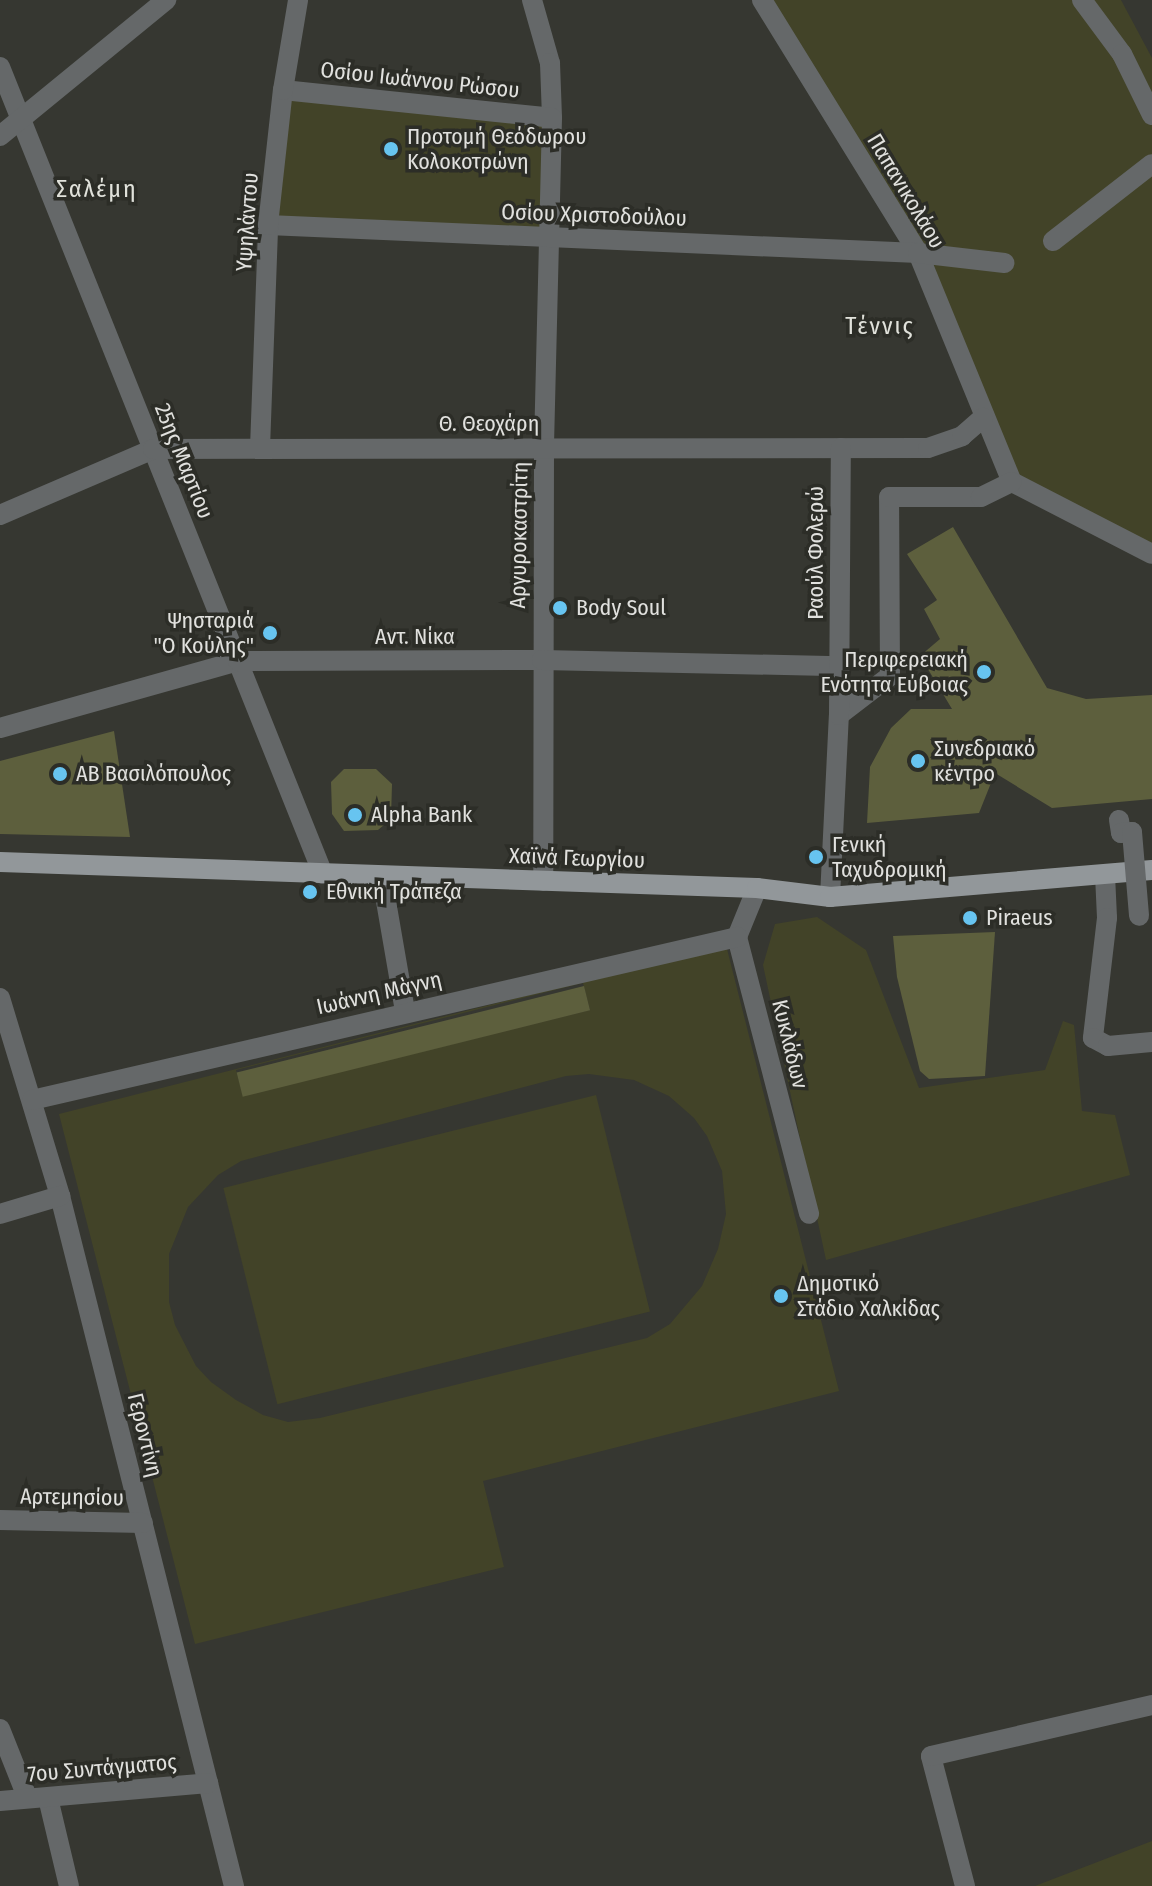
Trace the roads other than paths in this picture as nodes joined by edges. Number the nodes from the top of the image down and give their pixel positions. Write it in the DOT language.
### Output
graph roads {
  1 [pos="166,0"];
  2 [pos="298,0"];
  3 [pos="532,0"];
  4 [pos="762,0"];
  5 [pos="1082,0"];
  6 [pos="0,67"];
  7 [pos="283,90"];
  8 [pos="1152,115"];
  9 [pos="552,118"];
  10 [pos="21,119"];
  11 [pos="0,136"];
  12 [pos="1152,164"];
  13 [pos="268,225"];
  14 [pos="548,237"];
  15 [pos="1053,241"];
  16 [pos="918,253"];
  17 [pos="1004,263"];
  18 [pos="983,418"];
  19 [pos="260,448"];
  20 [pos="544,448"];
  21 [pos="841,448"];
  22 [pos="153,449"];
  23 [pos="1012,482"];
  24 [pos="0,515"];
  25 [pos="1152,554"];
  26 [pos="542,660"];
  27 [pos="238,661"];
  28 [pos="840,666"];
  29 [pos="839,715"];
  30 [pos="0,728"];
  31 [pos="1119,820"];
  32 [pos="0,862"];
  33 [pos="1152,870"];
  34 [pos="323,874"];
  35 [pos="1105,875"];
  36 [pos="382,878"];
  37 [pos="543,881"];
  38 [pos="757,888"];
  39 [pos="830,897"];
  40 [pos="1139,916"];
  41 [pos="737,937"];
  42 [pos="0,998"];
  43 [pos="405,1011"];
  44 [pos="1152,1042"];
  45 [pos="8,1058"];
  46 [pos="32,1100"];
  47 [pos="60,1196"];
  48 [pos="0,1214"];
  49 [pos="809,1214"];
  50 [pos="0,1520"];
  51 [pos="143,1523"];
  52 [pos="1152,1705"];
  53 [pos="0,1729"];
  54 [pos="208,1783"];
  55 [pos="38,1798"];
  56 [pos="0,1801"];
  57 [pos="69,1886"];
  58 [pos="234,1886"];
  59 [pos="965,1886"];
  1 -- 10 [label="street"];
  2 -- 7 [label="street, Υψηλάντου"];
  3 -- 9 [label="street, Αργυροκαστρίτη"];
  4 -- 16 [label="street, Παπανικολάου"];
  5 -- 8 [label="street"];
  6 -- 10 [label="street, 25ης Μαρτίου"];
  7 -- 9 [label="street, Οσίου Ιωάννου Ρώσου"];
  7 -- 13 [label="street, Υψηλάντου"];
  9 -- 14 [label="street, Αργυροκαστρίτη"];
  10 -- 11 [label="street"];
  10 -- 22 [label="street, 25ης Μαρτίου"];
  12 -- 15 [label="street"];
  13 -- 14 [label="street, Οσίου Χριστοδούλου"];
  13 -- 19 [label="street, Υψηλάντου"];
  14 -- 16 [label="street, Οσίου Χριστοδούλου"];
  14 -- 20 [label="street, Αργυροκαστρίτη"];
  16 -- 17 [label="street, Οσίου Χριστοδούλου"];
  16 -- 18 [label="street, Παπανικολάου"];
  18 -- 21 [label="street, Θ. Θεοχάρη"];
  18 -- 23 [label="street, Παπανικολάου"];
  19 -- 20 [label="street, Θ. Θεοχάρη"];
  19 -- 22 [label="street, Θ. Θεοχάρη"];
  20 -- 21 [label="street, Θ. Θεοχάρη"];
  20 -- 26 [label="street, Αργυροκαστρίτη"];
  21 -- 28 [label="street, Ραούλ Φολερώ"];
  22 -- 24 [label="street, Θ. Θεοχάρη"];
  22 -- 27 [label="street, 25ης Μαρτίου"];
  23 -- 25 [label="street"];
  23 -- 29 [label="street"];
  26 -- 27 [label="street, Αντ. Νίκα"];
  26 -- 28 [label="street, Αντ. Νίκα"];
  26 -- 37 [label="street, Αργυροκαστρίτη"];
  27 -- 30 [label="street, Αντ. Νίκα"];
  27 -- 34 [label="street, 25ης Μαρτίου"];
  28 -- 29 [label="street, Ραούλ Φολερώ"];
  29 -- 39 [label="street, Ραούλ Φολερώ"];
  31 -- 40 [label="street, bridge"];
  32 -- 34 [label="main road, Χαϊνά Γεωργίου"];
  33 -- 35 [label="main road, Χαϊνά Γεωργίου"];
  34 -- 36 [label="main road, Χαϊνά Γεωργίου"];
  35 -- 39 [label="main road, Χαϊνά Γεωργίου"];
  35 -- 44 [label="street"];
  36 -- 37 [label="main road, Χαϊνά Γεωργίου"];
  36 -- 43 [label="street"];
  37 -- 38 [label="main road, Χαϊνά Γεωργίου"];
  38 -- 39 [label="main road, Χαϊνά Γεωργίου"];
  38 -- 41 [label="street"];
  41 -- 43 [label="street, Ιωάννη Μὰγνη"];
  41 -- 49 [label="street, Κυκλάδων"];
  42 -- 45 [label="street, Γεροντίνη"];
  43 -- 46 [label="street, Ιωάννη Μὰγνη"];
  45 -- 46 [label="street, Γεροντίνη"];
  46 -- 47 [label="street, Γεροντίνη"];
  47 -- 48 [label="street"];
  47 -- 51 [label="street, Γεροντίνη"];
  50 -- 51 [label="street, Αρτεμησίου"];
  51 -- 54 [label="street, Γεροντίνη"];
  52 -- 59 [label="street"];
  53 -- 55 [label="street"];
  54 -- 55 [label="street, 7ου Συντάγματος"];
  54 -- 58 [label="street, Γεροντίνη"];
  55 -- 56 [label="street, 7ου Συντάγματος"];
  55 -- 57 [label="street"];
}
